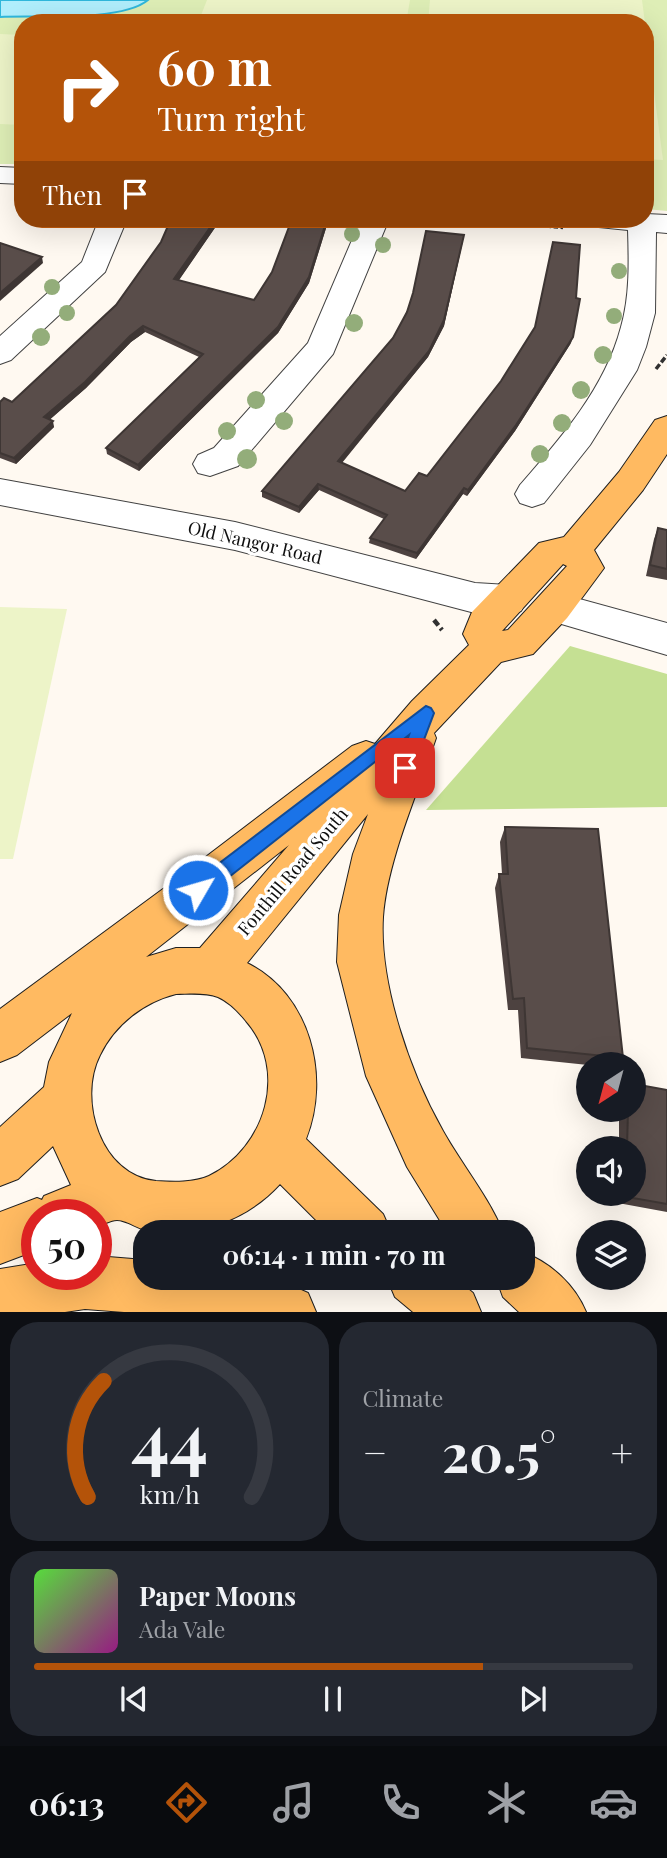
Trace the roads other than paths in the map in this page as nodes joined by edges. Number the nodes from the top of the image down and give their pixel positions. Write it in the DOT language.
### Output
graph roads {
  1 [pos="655,224"];
  2 [pos="110,228"];
  3 [pos="371,228"];
  4 [pos="0,353"];
  5 [pos="667,428"];
  6 [pos="667,445"];
  7 [pos="210,464"];
  8 [pos="631,481"];
  9 [pos="0,492"];
  10 [pos="532,494"];
  11 [pos="575,548"];
  12 [pos="508,600"];
  13 [pos="554,607"];
  14 [pos="667,639"];
  15 [pos="490,649"];
  16 [pos="426,713"];
  17 [pos="210,972"];
  18 [pos="0,1038"];
  19 [pos="67,1098"];
  20 [pos="277,1146"];
  21 [pos="0,1161"];
  22 [pos="117,1194"];
  23 [pos="103,1199"];
  24 [pos="353,1220"];
  25 [pos="469,1220"];
  26 [pos="21,1230"];
  27 [pos="0,1238"];
  28 [pos="428,1290"];
  29 [pos="535,1290"];
  30 [pos="0,1296"];
  31 [pos="289,1312"];
  32 [pos="454,1312"];
  33 [pos="559,1312"];
  1 -- 10 [label="street"];
  2 -- 4 [label="street"];
  3 -- 7 [label="street"];
  5 -- 8 [label="main road"];
  6 -- 8 [label="street"];
  8 -- 11 [label="main road"];
  9 -- 12 [label="street, Old Nangor Road"];
  11 -- 12 [label="main road"];
  11 -- 13 [label="main road, Fonthill Road South"];
  12 -- 15 [label="main road"];
  13 -- 14 [label="street"];
  13 -- 15 [label="main road, Fonthill Road South"];
  15 -- 16 [label="main road, Fonthill Road South"];
  16 -- 17 [label="main road, Fonthill Road South"];
  16 -- 18 [label="main road"];
  16 -- 25 [label="main road"];
  17 -- 19 [label="main road"];
  17 -- 20 [label="main road"];
  19 -- 21 [label="main road"];
  19 -- 22 [label="main road"];
  20 -- 22 [label="main road"];
  20 -- 24 [label="main road"];
  22 -- 23 [label="main road"];
  26 -- 27 [label="main road"];
  28 -- 32 [label="main road"];
  29 -- 33 [label="main road"];
  30 -- 31 [label="main road"];
}
